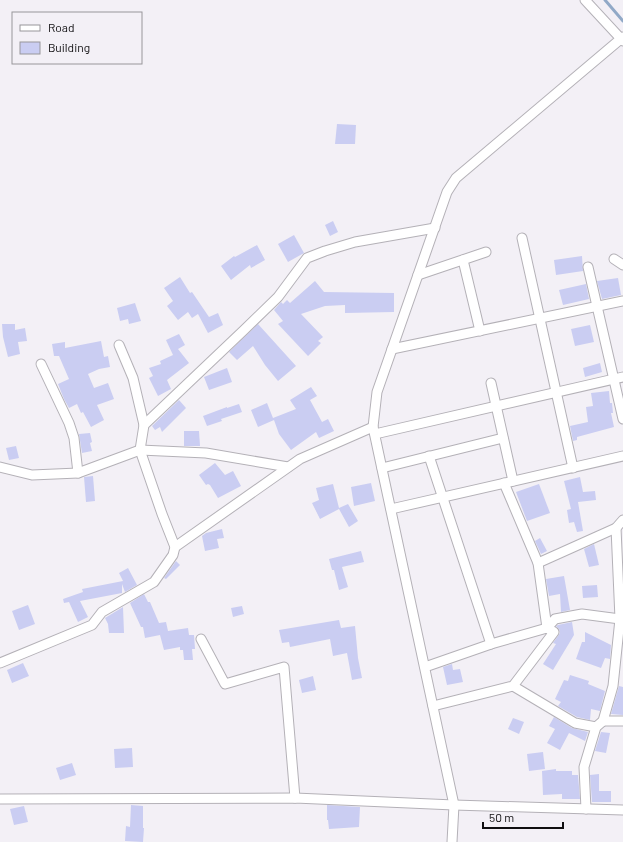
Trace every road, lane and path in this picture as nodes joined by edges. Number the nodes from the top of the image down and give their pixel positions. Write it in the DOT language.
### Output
graph roads {
  1 [pos="585,0"];
  2 [pos="622,39"];
  3 [pos="435,228"];
  4 [pos="522,238"];
  5 [pos="486,252"];
  6 [pos="614,259"];
  7 [pos="463,260"];
  8 [pos="623,265"];
  9 [pos="588,266"];
  10 [pos="418,275"];
  11 [pos="623,301"];
  12 [pos="598,307"];
  13 [pos="540,318"];
  14 [pos="480,331"];
  15 [pos="119,345"];
  16 [pos="392,349"];
  17 [pos="41,364"];
  18 [pos="618,378"];
  19 [pos="491,383"];
  20 [pos="556,392"];
  21 [pos="496,406"];
  22 [pos="623,419"];
  23 [pos="144,425"];
  24 [pos="374,431"];
  25 [pos="503,438"];
  26 [pos="140,450"];
  27 [pos="429,456"];
  28 [pos="623,456"];
  29 [pos="0,467"];
  30 [pos="288,467"];
  31 [pos="382,468"];
  32 [pos="572,468"];
  33 [pos="78,473"];
  34 [pos="508,482"];
  35 [pos="442,497"];
  36 [pos="391,509"];
  37 [pos="623,520"];
  38 [pos="616,528"];
  39 [pos="174,547"];
  40 [pos="538,563"];
  41 [pos="620,618"];
  42 [pos="547,628"];
  43 [pos="201,639"];
  44 [pos="491,644"];
  45 [pos="0,663"];
  46 [pos="425,668"];
  47 [pos="513,686"];
  48 [pos="433,706"];
  49 [pos="623,721"];
  50 [pos="600,724"];
  51 [pos="295,798"];
  52 [pos="0,799"];
  53 [pos="454,805"];
  54 [pos="586,809"];
  55 [pos="623,810"];
  56 [pos="452,842"];
  1 -- 2 [label="street"];
  2 -- 3 [label="street"];
  3 -- 10 [label="street"];
  3 -- 23 [label="street"];
  4 -- 13 [label="street"];
  5 -- 7 [label="street"];
  6 -- 8 [label="street"];
  7 -- 10 [label="street"];
  7 -- 14 [label="street"];
  9 -- 12 [label="street"];
  10 -- 16 [label="street"];
  11 -- 12 [label="street"];
  12 -- 13 [label="street"];
  12 -- 18 [label="street"];
  13 -- 14 [label="street"];
  13 -- 20 [label="street"];
  14 -- 16 [label="street"];
  15 -- 23 [label="street"];
  16 -- 24 [label="street"];
  17 -- 33 [label="street"];
  18 -- 20 [label="street"];
  18 -- 22 [label="street"];
  19 -- 21 [label="street"];
  20 -- 21 [label="street"];
  20 -- 32 [label="street"];
  21 -- 24 [label="street"];
  21 -- 25 [label="street"];
  23 -- 26 [label="street"];
  24 -- 30 [label="street"];
  24 -- 31 [label="street"];
  25 -- 27 [label="street"];
  25 -- 34 [label="street"];
  26 -- 30 [label="street"];
  26 -- 33 [label="street"];
  26 -- 39 [label="street"];
  27 -- 31 [label="street"];
  27 -- 35 [label="street"];
  28 -- 32 [label="street"];
  29 -- 33 [label="street"];
  30 -- 39 [label="street"];
  31 -- 36 [label="street"];
  32 -- 34 [label="street"];
  34 -- 35 [label="street"];
  34 -- 40 [label="street"];
  35 -- 36 [label="street"];
  35 -- 44 [label="street"];
  36 -- 46 [label="street"];
  37 -- 38 [label="street"];
  38 -- 40 [label="street"];
  38 -- 41 [label="street"];
  39 -- 45 [label="street"];
  40 -- 42 [label="street"];
  41 -- 42 [label="street"];
  41 -- 50 [label="street"];
  42 -- 44 [label="street"];
  42 -- 47 [label="street"];
  43 -- 51 [label="street"];
  44 -- 46 [label="street"];
  46 -- 48 [label="street"];
  47 -- 48 [label="street"];
  47 -- 50 [label="street"];
  48 -- 53 [label="street"];
  49 -- 50 [label="street"];
  50 -- 54 [label="street"];
  51 -- 52 [label="street"];
  51 -- 53 [label="street"];
  53 -- 54 [label="street"];
  53 -- 56 [label="street"];
  54 -- 55 [label="street"];
}
